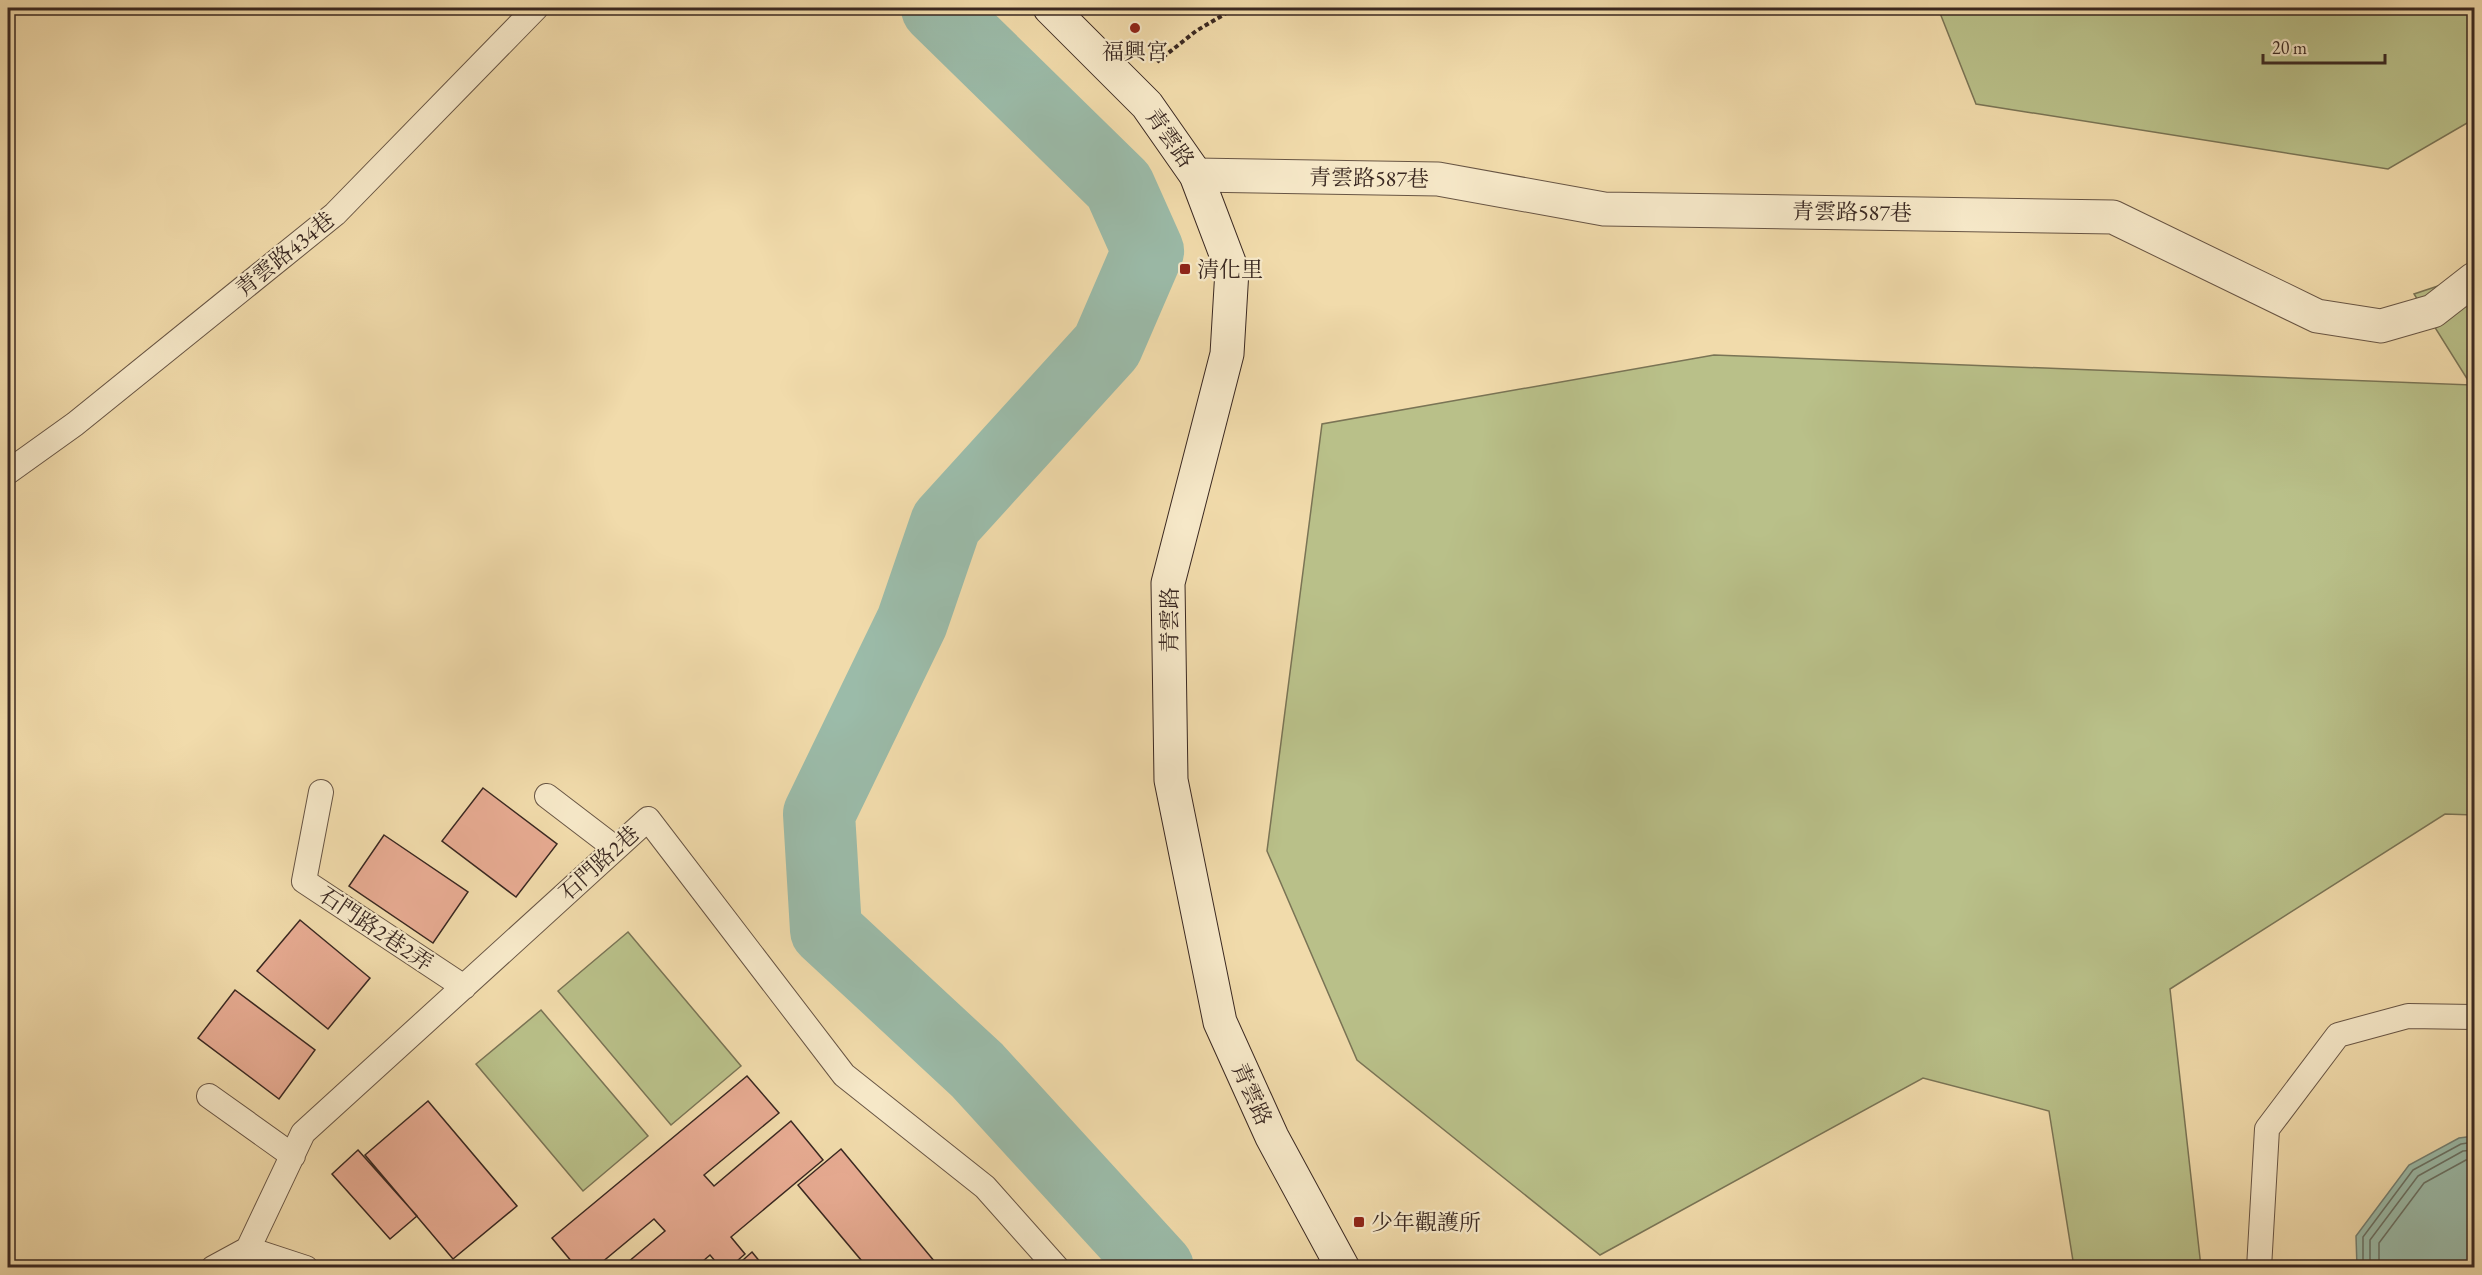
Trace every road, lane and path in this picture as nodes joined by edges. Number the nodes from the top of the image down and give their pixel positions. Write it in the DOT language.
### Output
graph roads {
  1 [pos="536,8"];
  2 [pos="1050,8"];
  3 [pos="1236,8"];
  4 [pos="1130,87"];
  5 [pos="1196,175"];
  6 [pos="2475,279"];
  7 [pos="8,472"];
  8 [pos="321,792"];
  9 [pos="547,796"];
  10 [pos="615,848"];
  11 [pos="464,987"];
  12 [pos="2475,1017"];
  13 [pos="209,1096"];
  14 [pos="293,1156"];
  15 [pos="248,1249"];
  16 [pos="213,1268"];
  17 [pos="306,1268"];
  18 [pos="1057,1268"];
  19 [pos="1343,1268"];
  20 [pos="2259,1268"];
  1 -- 7 [label="lane, 青雲路434巷"];
  2 -- 4 [label="street, 青雲路"];
  3 -- 4 [label="path"];
  4 -- 5 [label="street, 青雲路"];
  5 -- 6 [label="street, 青雲路587巷"];
  5 -- 19 [label="street, 青雲路"];
  8 -- 11 [label="lane, 石門路2巷2弄"];
  9 -- 10 [label="lane"];
  10 -- 11 [label="lane, 石門路2巷"];
  10 -- 18 [label="lane, 石門路2巷"];
  11 -- 14 [label="lane, 石門路2巷"];
  12 -- 20 [label="lane"];
  13 -- 14 [label="lane"];
  14 -- 15 [label="lane, 石門路2巷"];
  15 -- 16 [label="lane"];
  15 -- 17 [label="lane"];
}
